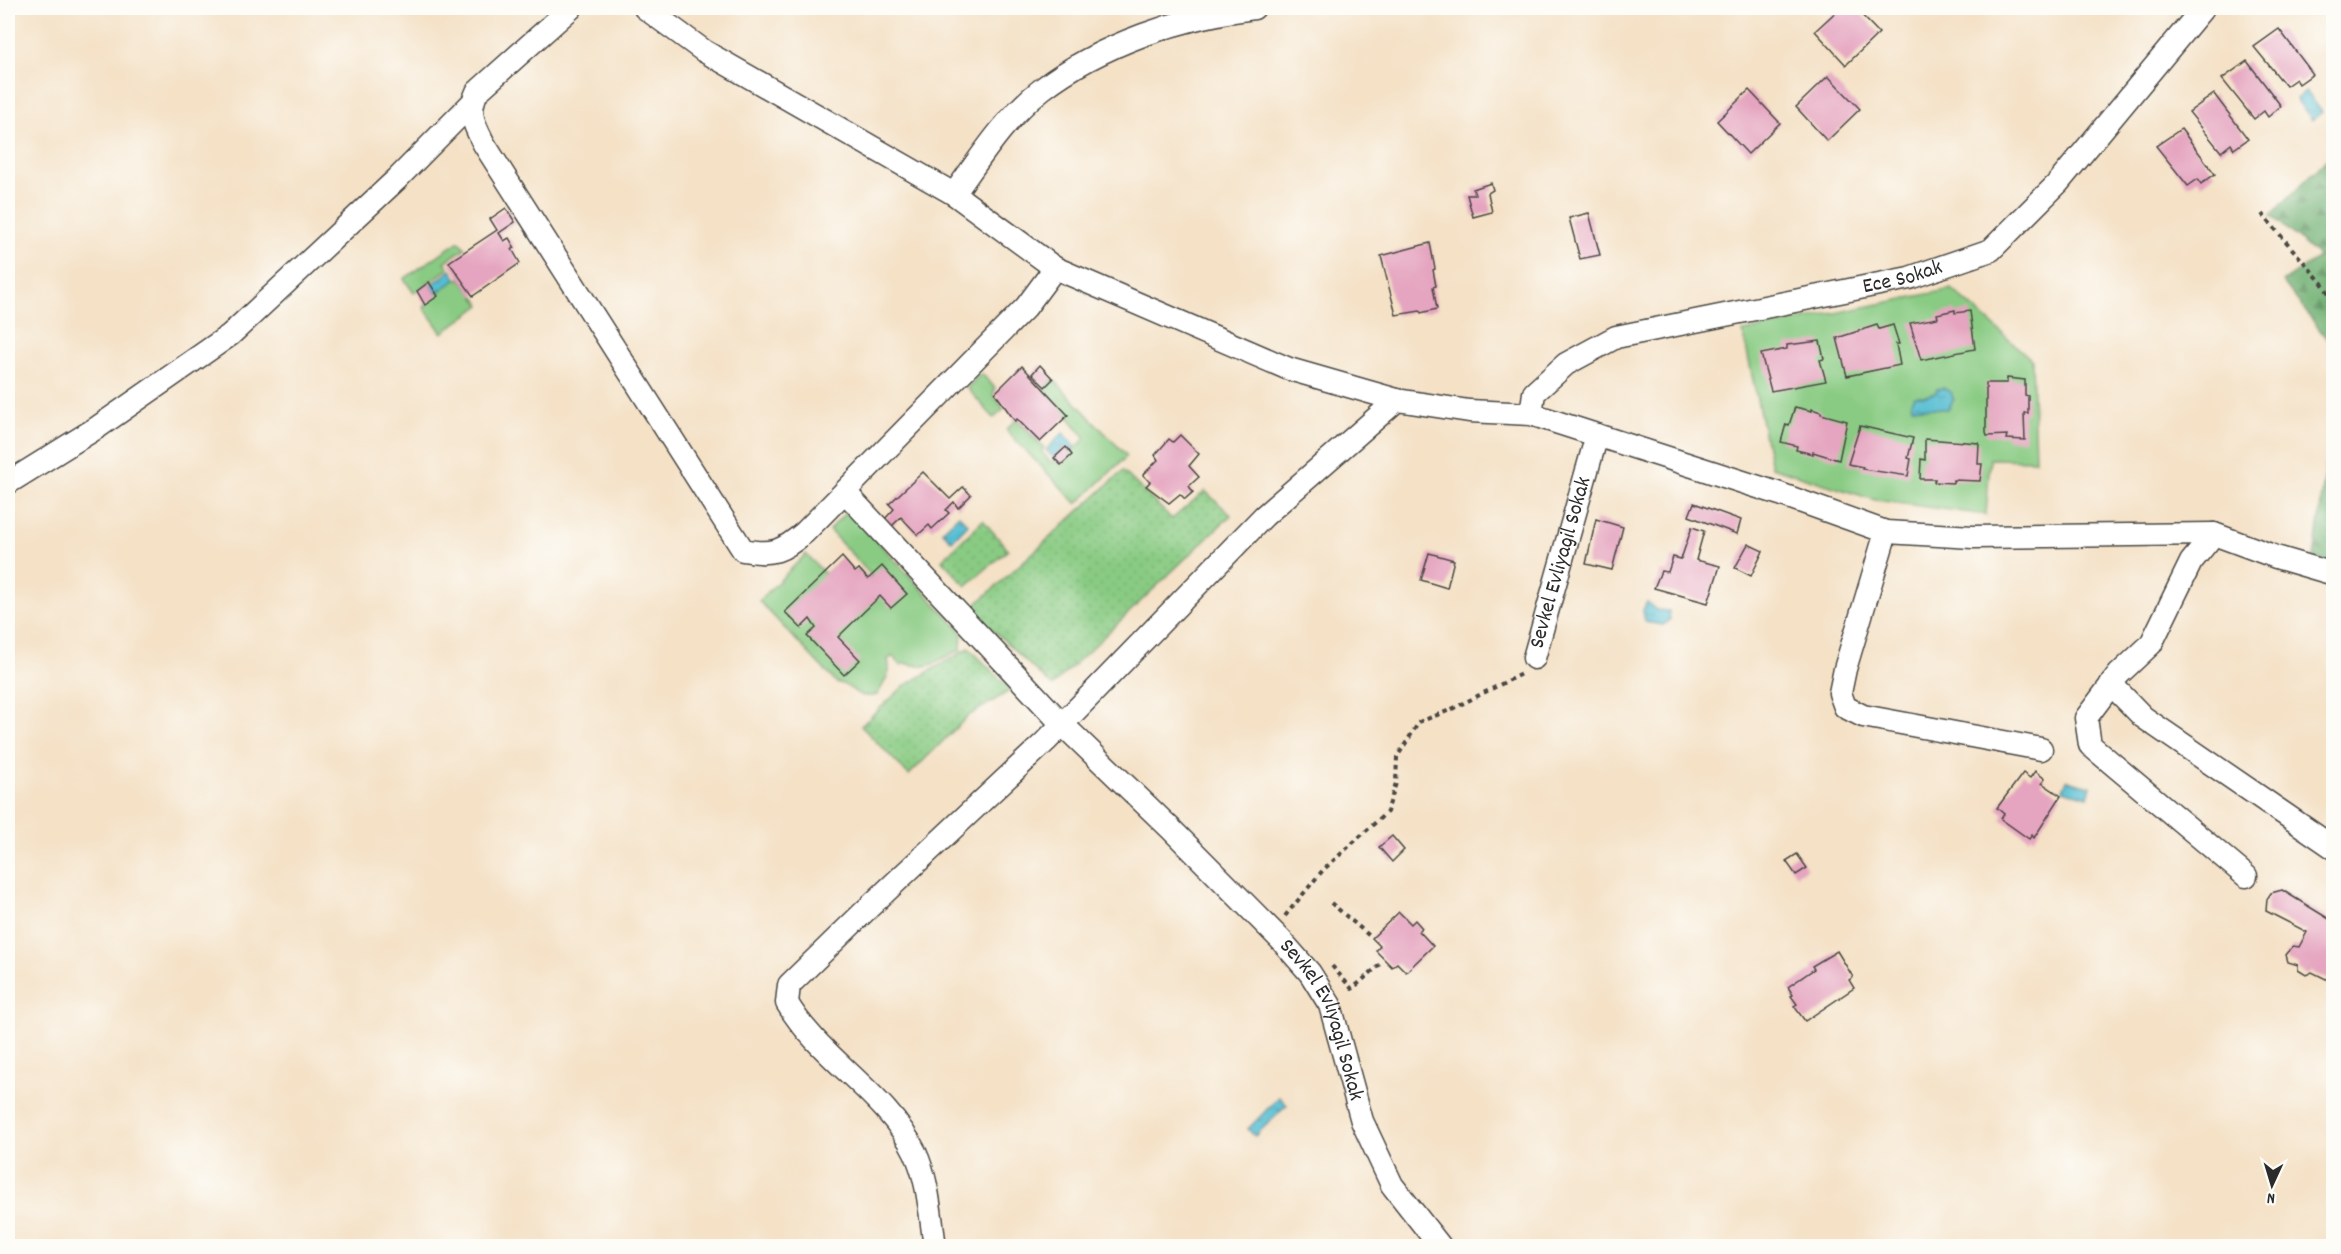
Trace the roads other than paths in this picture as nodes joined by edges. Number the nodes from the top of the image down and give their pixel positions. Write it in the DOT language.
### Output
graph roads {
  1 [pos="571,8"];
  2 [pos="645,8"];
  3 [pos="1254,8"];
  4 [pos="2203,8"];
  5 [pos="471,104"];
  6 [pos="954,194"];
  7 [pos="1055,268"];
  8 [pos="1396,400"];
  9 [pos="1531,414"];
  10 [pos="1597,435"];
  11 [pos="8,483"];
  12 [pos="845,492"];
  13 [pos="1886,532"];
  14 [pos="2214,534"];
  15 [pos="2334,574"];
  16 [pos="1534,658"];
  17 [pos="2111,684"];
  18 [pos="1061,723"];
  19 [pos="2041,748"];
  20 [pos="2334,848"];
  21 [pos="2246,876"];
  22 [pos="935,1246"];
  23 [pos="1440,1246"];
  1 -- 5 [label="street"];
  2 -- 6 [label="street"];
  3 -- 6 [label="street"];
  4 -- 9 [label="street, Ece Sokak"];
  5 -- 11 [label="street"];
  5 -- 12 [label="street"];
  6 -- 7 [label="street"];
  7 -- 8 [label="street"];
  7 -- 12 [label="street"];
  8 -- 9 [label="street"];
  8 -- 18 [label="street"];
  9 -- 10 [label="street"];
  10 -- 13 [label="street"];
  10 -- 16 [label="street, Sevkel Evliyagil Sokak"];
  12 -- 18 [label="street"];
  13 -- 14 [label="street"];
  13 -- 19 [label="street"];
  14 -- 15 [label="street"];
  14 -- 17 [label="street"];
  17 -- 20 [label="street"];
  17 -- 21 [label="street"];
  18 -- 22 [label="street"];
  18 -- 23 [label="street, Sevkel Evliyagil Sokak"];
}
